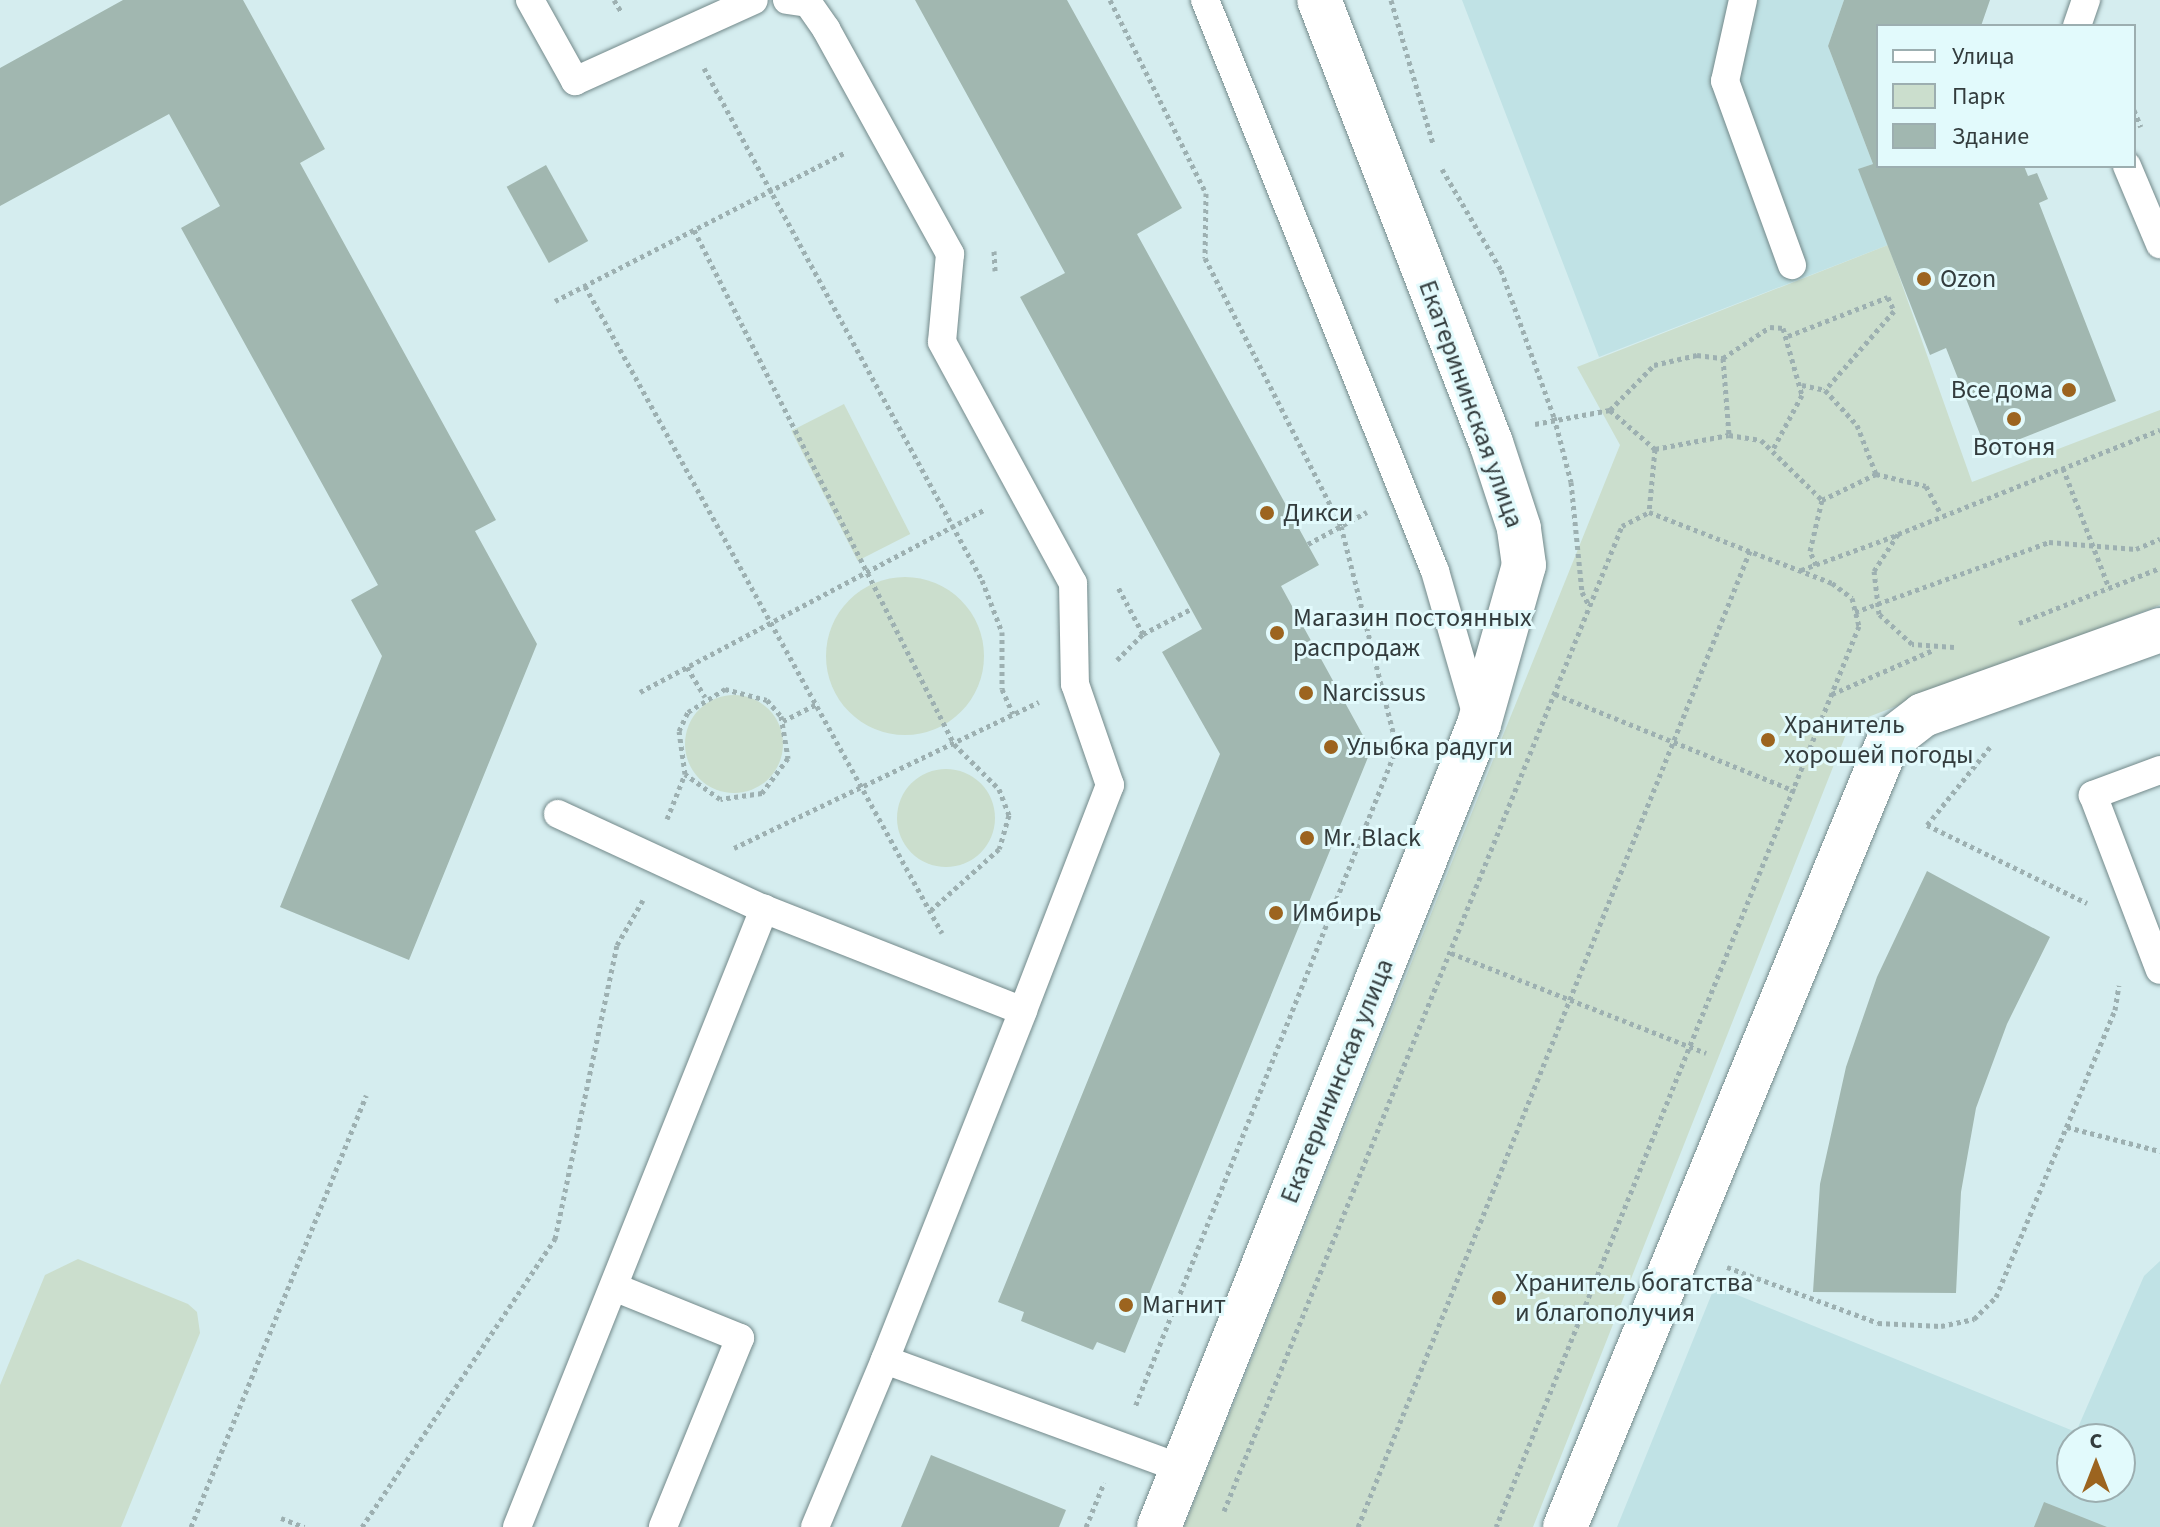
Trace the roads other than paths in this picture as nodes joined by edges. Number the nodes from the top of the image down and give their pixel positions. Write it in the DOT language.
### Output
graph roads {
  1 [pos="530,0"];
  2 [pos="754,0"];
  3 [pos="787,0"];
  4 [pos="1205,0"];
  5 [pos="1319,0"];
  6 [pos="1743,0"];
  7 [pos="2086,0"];
  8 [pos="2078,24"];
  9 [pos="2128,168"];
  10 [pos="2160,244"];
  11 [pos="1792,265"];
  12 [pos="2160,630"];
  13 [pos="1479,724"];
  14 [pos="2160,770"];
  15 [pos="558,814"];
  16 [pos="764,909"];
  17 [pos="2160,970"];
  18 [pos="1023,1011"];
  19 [pos="614,1287"];
  20 [pos="885,1360"];
  21 [pos="1183,1469"];
  22 [pos="517,1527"];
  23 [pos="663,1527"];
  24 [pos="815,1527"];
  25 [pos="1159,1527"];
  26 [pos="1565,1527"];
  1 -- 2 [label="lane"];
  3 -- 18 [label="lane"];
  4 -- 13 [label="lane"];
  5 -- 13 [label="street, Екатерининская улица"];
  6 -- 11 [label="lane"];
  7 -- 8 [label="lane"];
  9 -- 10 [label="lane"];
  12 -- 26 [label="street"];
  13 -- 21 [label="street, Екатерининская улица"];
  14 -- 17 [label="lane"];
  15 -- 16 [label="lane"];
  16 -- 18 [label="lane"];
  16 -- 19 [label="lane"];
  18 -- 20 [label="lane"];
  19 -- 22 [label="lane"];
  19 -- 23 [label="lane"];
  20 -- 21 [label="lane"];
  20 -- 24 [label="lane"];
  21 -- 25 [label="street, Екатерининская улица"];
}
